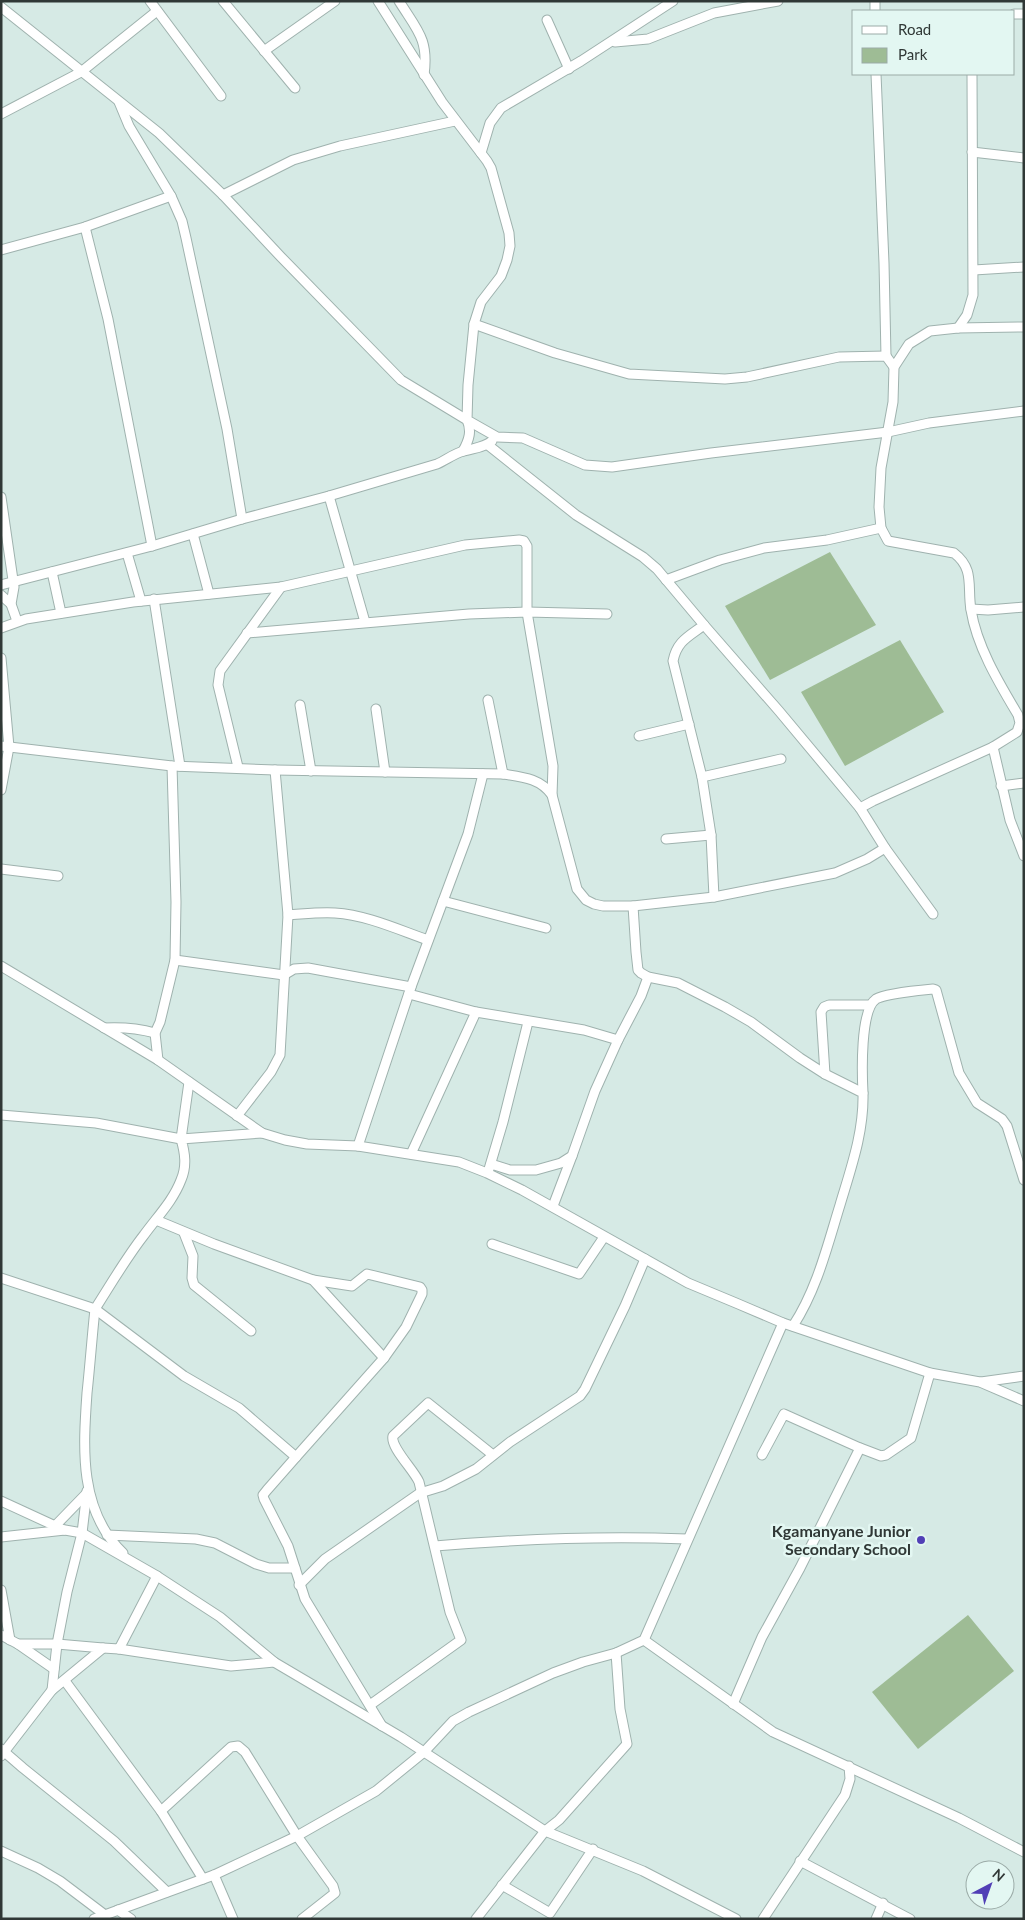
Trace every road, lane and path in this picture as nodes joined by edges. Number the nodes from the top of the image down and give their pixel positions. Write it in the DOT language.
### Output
graph roads {
  1 [pos="150,1"];
  2 [pos="223,1"];
  3 [pos="335,1"];
  4 [pos="378,1"];
  5 [pos="399,1"];
  6 [pos="673,1"];
  7 [pos="778,1"];
  8 [pos="752,4"];
  9 [pos="1,7"];
  10 [pos="157,11"];
  11 [pos="547,20"];
  12 [pos="612,42"];
  13 [pos="264,51"];
  14 [pos="569,68"];
  15 [pos="81,72"];
  16 [pos="424,75"];
  17 [pos="876,75"];
  18 [pos="972,75"];
  19 [pos="294,88"];
  20 [pos="221,96"];
  21 [pos="119,101"];
  22 [pos="1,114"];
  23 [pos="455,120"];
  24 [pos="972,152"];
  25 [pos="481,153"];
  26 [pos="1024,158"];
  27 [pos="170,196"];
  28 [pos="223,196"];
  29 [pos="85,227"];
  30 [pos="1,250"];
  31 [pos="1024,267"];
  32 [pos="974,270"];
  33 [pos="474,324"];
  34 [pos="1024,327"];
  35 [pos="958,328"];
  36 [pos="886,356"];
  37 [pos="894,367"];
  38 [pos="1024,412"];
  39 [pos="467,420"];
  40 [pos="888,432"];
  41 [pos="497,437"];
  42 [pos="488,444"];
  43 [pos="462,451"];
  44 [pos="328,496"];
  45 [pos="1,497"];
  46 [pos="242,518"];
  47 [pos="881,528"];
  48 [pos="193,534"];
  49 [pos="152,546"];
  50 [pos="127,552"];
  51 [pos="52,572"];
  52 [pos="352,572"];
  53 [pos="666,580"];
  54 [pos="13,582"];
  55 [pos="1,585"];
  56 [pos="281,587"];
  57 [pos="1,594"];
  58 [pos="209,594"];
  59 [pos="154,599"];
  60 [pos="141,601"];
  61 [pos="11,604"];
  62 [pos="1024,607"];
  63 [pos="971,610"];
  64 [pos="527,612"];
  65 [pos="61,613"];
  66 [pos="607,614"];
  67 [pos="17,621"];
  68 [pos="365,622"];
  69 [pos="704,625"];
  70 [pos="1,628"];
  71 [pos="247,633"];
  72 [pos="1,658"];
  73 [pos="488,700"];
  74 [pos="300,706"];
  75 [pos="376,709"];
  76 [pos="689,724"];
  77 [pos="639,736"];
  78 [pos="5,746"];
  79 [pos="993,747"];
  80 [pos="781,759"];
  81 [pos="176,766"];
  82 [pos="238,767"];
  83 [pos="276,770"];
  84 [pos="311,771"];
  85 [pos="386,772"];
  86 [pos="483,774"];
  87 [pos="503,774"];
  88 [pos="702,777"];
  89 [pos="1024,783"];
  90 [pos="1002,786"];
  91 [pos="1,790"];
  92 [pos="552,796"];
  93 [pos="860,808"];
  94 [pos="711,835"];
  95 [pos="666,839"];
  96 [pos="885,848"];
  97 [pos="1024,856"];
  98 [pos="1,869"];
  99 [pos="58,876"];
  100 [pos="714,897"];
  101 [pos="443,901"];
  102 [pos="633,906"];
  103 [pos="934,914"];
  104 [pos="288,915"];
  105 [pos="546,928"];
  106 [pos="428,940"];
  107 [pos="174,960"];
  108 [pos="1,966"];
  109 [pos="284,975"];
  110 [pos="648,977"];
  111 [pos="410,991"];
  112 [pos="870,1005"];
  113 [pos="476,1012"];
  114 [pos="528,1022"];
  115 [pos="104,1028"];
  116 [pos="155,1033"];
  117 [pos="618,1040"];
  118 [pos="158,1060"];
  119 [pos="824,1074"];
  120 [pos="189,1082"];
  121 [pos="863,1093"];
  122 [pos="1,1115"];
  123 [pos="237,1116"];
  124 [pos="262,1133"];
  125 [pos="181,1139"];
  126 [pos="358,1146"];
  127 [pos="411,1154"];
  128 [pos="572,1156"];
  129 [pos="489,1168"];
  130 [pos="1024,1180"];
  131 [pos="553,1206"];
  132 [pos="156,1220"];
  133 [pos="184,1233"];
  134 [pos="604,1237"];
  135 [pos="492,1244"];
  136 [pos="645,1259"];
  137 [pos="1,1278"];
  138 [pos="313,1280"];
  139 [pos="95,1309"];
  140 [pos="783,1323"];
  141 [pos="793,1326"];
  142 [pos="251,1331"];
  143 [pos="384,1358"];
  144 [pos="930,1373"];
  145 [pos="1024,1376"];
  146 [pos="980,1382"];
  147 [pos="1024,1401"];
  148 [pos="860,1448"];
  149 [pos="493,1455"];
  150 [pos="762,1455"];
  151 [pos="296,1457"];
  152 [pos="87,1490"];
  153 [pos="420,1493"];
  154 [pos="1,1501"];
  155 [pos="55,1526"];
  156 [pos="65,1530"];
  157 [pos="82,1533"];
  158 [pos="107,1535"];
  159 [pos="1,1537"];
  160 [pos="687,1538"];
  161 [pos="435,1546"];
  162 [pos="136,1565"];
  163 [pos="295,1568"];
  164 [pos="157,1576"];
  165 [pos="298,1584"];
  166 [pos="1,1590"];
  167 [pos="3,1608"];
  168 [pos="1,1635"];
  169 [pos="644,1640"];
  170 [pos="14,1642"];
  171 [pos="57,1644"];
  172 [pos="103,1648"];
  173 [pos="119,1649"];
  174 [pos="616,1653"];
  175 [pos="274,1662"];
  176 [pos="54,1669"];
  177 [pos="65,1681"];
  178 [pos="52,1690"];
  179 [pos="733,1704"];
  180 [pos="370,1705"];
  181 [pos="382,1727"];
  182 [pos="2,1752"];
  183 [pos="424,1752"];
  184 [pos="849,1766"];
  185 [pos="161,1811"];
  186 [pos="545,1831"];
  187 [pos="297,1836"];
  188 [pos="593,1849"];
  189 [pos="1,1851"];
  190 [pos="1024,1852"];
  191 [pos="800,1861"];
  192 [pos="214,1875"];
  193 [pos="203,1879"];
  194 [pos="502,1885"];
  195 [pos="167,1892"];
  196 [pos="883,1903"];
  197 [pos="118,1910"];
  198 [pos="105,1915"];
  199 [pos="548,1916"];
  200 [pos="94,1919"];
  201 [pos="131,1919"];
  202 [pos="233,1919"];
  203 [pos="302,1919"];
  204 [pos="476,1919"];
  205 [pos="736,1919"];
  206 [pos="763,1919"];
  207 [pos="876,1919"];
  208 [pos="910,1919"];
  1 -- 10 [label="street"];
  2 -- 13 [label="street"];
  3 -- 13 [label="street"];
  4 -- 16 [label="street"];
  5 -- 16 [label="street"];
  6 -- 12 [label="street"];
  7 -- 8 [label="street"];
  8 -- 12 [label="street"];
  9 -- 15 [label="street"];
  10 -- 15 [label="street"];
  10 -- 20 [label="street"];
  11 -- 14 [label="street"];
  12 -- 14 [label="street"];
  13 -- 19 [label="street"];
  14 -- 25 [label="street"];
  15 -- 21 [label="street"];
  15 -- 22 [label="street"];
  16 -- 23 [label="street"];
  17 -- 36 [label="street"];
  18 -- 24 [label="street"];
  21 -- 27 [label="street"];
  21 -- 28 [label="street"];
  23 -- 25 [label="street"];
  23 -- 28 [label="street"];
  24 -- 26 [label="street"];
  24 -- 32 [label="street"];
  25 -- 33 [label="street"];
  27 -- 29 [label="street"];
  27 -- 46 [label="street"];
  28 -- 39 [label="street"];
  29 -- 30 [label="street"];
  29 -- 49 [label="street"];
  31 -- 32 [label="street"];
  32 -- 35 [label="street"];
  33 -- 36 [label="street"];
  33 -- 39 [label="street"];
  34 -- 35 [label="street"];
  35 -- 37 [label="street"];
  36 -- 37 [label="street"];
  37 -- 40 [label="street"];
  38 -- 40 [label="street"];
  39 -- 41 [label="street"];
  39 -- 43 [label="street"];
  40 -- 41 [label="street"];
  40 -- 47 [label="street"];
  41 -- 42 [label="street"];
  42 -- 43 [label="street"];
  42 -- 53 [label="street"];
  43 -- 44 [label="street"];
  44 -- 46 [label="street"];
  44 -- 52 [label="street"];
  45 -- 54 [label="street"];
  46 -- 48 [label="street"];
  47 -- 53 [label="street"];
  47 -- 63 [label="street"];
  48 -- 49 [label="street"];
  48 -- 58 [label="street"];
  49 -- 50 [label="street"];
  50 -- 51 [label="street"];
  50 -- 60 [label="street"];
  51 -- 54 [label="street"];
  51 -- 65 [label="street"];
  52 -- 56 [label="street"];
  52 -- 64 [label="street"];
  52 -- 68 [label="street"];
  53 -- 69 [label="street"];
  54 -- 55 [label="street"];
  54 -- 61 [label="street"];
  56 -- 58 [label="street"];
  56 -- 71 [label="street"];
  57 -- 61 [label="street"];
  58 -- 59 [label="street"];
  59 -- 60 [label="street"];
  59 -- 81 [label="street"];
  60 -- 65 [label="street"];
  61 -- 67 [label="street"];
  62 -- 63 [label="street"];
  63 -- 79 [label="street"];
  64 -- 66 [label="street"];
  64 -- 68 [label="street"];
  64 -- 92 [label="street"];
  65 -- 67 [label="street"];
  67 -- 70 [label="street"];
  68 -- 71 [label="street"];
  69 -- 76 [label="street"];
  69 -- 93 [label="street"];
  71 -- 82 [label="street"];
  72 -- 78 [label="street"];
  73 -- 87 [label="street"];
  74 -- 84 [label="street"];
  75 -- 85 [label="street"];
  76 -- 77 [label="street"];
  76 -- 88 [label="street"];
  78 -- 81 [label="street"];
  78 -- 91 [label="street"];
  79 -- 90 [label="street"];
  79 -- 93 [label="street"];
  80 -- 88 [label="street"];
  81 -- 82 [label="street"];
  81 -- 107 [label="street"];
  82 -- 83 [label="street"];
  83 -- 84 [label="street"];
  83 -- 104 [label="street"];
  84 -- 85 [label="street"];
  85 -- 86 [label="street"];
  86 -- 87 [label="street"];
  86 -- 101 [label="street"];
  87 -- 92 [label="street"];
  88 -- 94 [label="street"];
  89 -- 90 [label="street"];
  90 -- 97 [label="street"];
  92 -- 102 [label="street"];
  93 -- 96 [label="street"];
  94 -- 95 [label="street"];
  94 -- 100 [label="street"];
  96 -- 100 [label="street"];
  96 -- 103 [label="street"];
  98 -- 99 [label="street"];
  100 -- 102 [label="street"];
  101 -- 105 [label="street"];
  101 -- 106 [label="street"];
  102 -- 110 [label="street"];
  104 -- 106 [label="street"];
  104 -- 109 [label="street"];
  106 -- 111 [label="street"];
  107 -- 109 [label="street"];
  107 -- 116 [label="street"];
  108 -- 115 [label="street"];
  109 -- 111 [label="street"];
  109 -- 123 [label="street"];
  110 -- 117 [label="street"];
  110 -- 119 [label="street"];
  111 -- 113 [label="street"];
  111 -- 126 [label="street"];
  112 -- 119 [label="street"];
  112 -- 121 [label="street"];
  112 -- 130 [label="street"];
  113 -- 114 [label="street"];
  113 -- 127 [label="street"];
  114 -- 117 [label="street"];
  114 -- 129 [label="street"];
  115 -- 116 [label="street"];
  115 -- 118 [label="street"];
  116 -- 118 [label="street"];
  117 -- 128 [label="street"];
  118 -- 120 [label="street"];
  119 -- 121 [label="street"];
  120 -- 123 [label="street"];
  120 -- 125 [label="street"];
  121 -- 141 [label="street"];
  122 -- 125 [label="street"];
  123 -- 124 [label="street"];
  124 -- 125 [label="street"];
  124 -- 126 [label="street"];
  125 -- 132 [label="street"];
  126 -- 127 [label="street"];
  127 -- 129 [label="street"];
  128 -- 129 [label="street"];
  128 -- 131 [label="street"];
  129 -- 131 [label="street"];
  131 -- 134 [label="street"];
  132 -- 133 [label="street"];
  132 -- 139 [label="street"];
  133 -- 138 [label="street"];
  133 -- 142 [label="street"];
  134 -- 135 [label="street"];
  134 -- 136 [label="street"];
  136 -- 140 [label="street"];
  136 -- 149 [label="street"];
  137 -- 139 [label="street"];
  138 -- 143 [label="street"];
  138 -- 143 [label="street"];
  139 -- 151 [label="street"];
  139 -- 152 [label="street"];
  140 -- 141 [label="street"];
  140 -- 160 [label="street"];
  141 -- 144 [label="street"];
  143 -- 151 [label="street"];
  144 -- 146 [label="street"];
  144 -- 148 [label="street"];
  145 -- 146 [label="street"];
  146 -- 147 [label="street"];
  148 -- 150 [label="street"];
  148 -- 179 [label="street"];
  149 -- 153 [label="street"];
  149 -- 153 [label="street"];
  151 -- 163 [label="street"];
  152 -- 155 [label="street"];
  152 -- 157 [label="street"];
  152 -- 158 [label="street"];
  153 -- 161 [label="street"];
  153 -- 165 [label="street"];
  154 -- 155 [label="street"];
  155 -- 156 [label="street"];
  156 -- 157 [label="street"];
  156 -- 159 [label="street"];
  157 -- 162 [label="street"];
  157 -- 171 [label="street"];
  158 -- 162 [label="street"];
  158 -- 163 [label="street"];
  160 -- 161 [label="street"];
  160 -- 169 [label="street"];
  161 -- 180 [label="street"];
  162 -- 164 [label="street"];
  163 -- 165 [label="street"];
  164 -- 173 [label="street"];
  164 -- 175 [label="street"];
  165 -- 180 [label="street"];
  166 -- 167 [label="street"];
  167 -- 170 [label="street"];
  168 -- 170 [label="street"];
  169 -- 174 [label="street"];
  169 -- 179 [label="street"];
  170 -- 171 [label="street"];
  170 -- 176 [label="street"];
  171 -- 172 [label="street"];
  171 -- 176 [label="street"];
  172 -- 173 [label="street"];
  172 -- 177 [label="street"];
  173 -- 175 [label="street"];
  174 -- 183 [label="street"];
  174 -- 186 [label="street"];
  175 -- 181 [label="street"];
  176 -- 178 [label="street"];
  177 -- 178 [label="street"];
  177 -- 185 [label="street"];
  178 -- 182 [label="street"];
  179 -- 184 [label="street"];
  180 -- 181 [label="street"];
  181 -- 183 [label="street"];
  182 -- 195 [label="street"];
  183 -- 186 [label="street"];
  183 -- 187 [label="street"];
  184 -- 190 [label="street"];
  184 -- 191 [label="street"];
  185 -- 187 [label="street"];
  185 -- 193 [label="street"];
  186 -- 188 [label="street"];
  186 -- 194 [label="street"];
  187 -- 192 [label="street"];
  187 -- 203 [label="street"];
  188 -- 199 [label="street"];
  188 -- 205 [label="street"];
  189 -- 198 [label="street"];
  191 -- 196 [label="street"];
  191 -- 206 [label="street"];
  192 -- 193 [label="street"];
  192 -- 202 [label="street"];
  193 -- 195 [label="street"];
  194 -- 199 [label="street"];
  194 -- 204 [label="street"];
  195 -- 197 [label="street"];
  196 -- 207 [label="street"];
  196 -- 208 [label="street"];
  197 -- 198 [label="street"];
  197 -- 201 [label="street"];
  198 -- 200 [label="street"];
}
